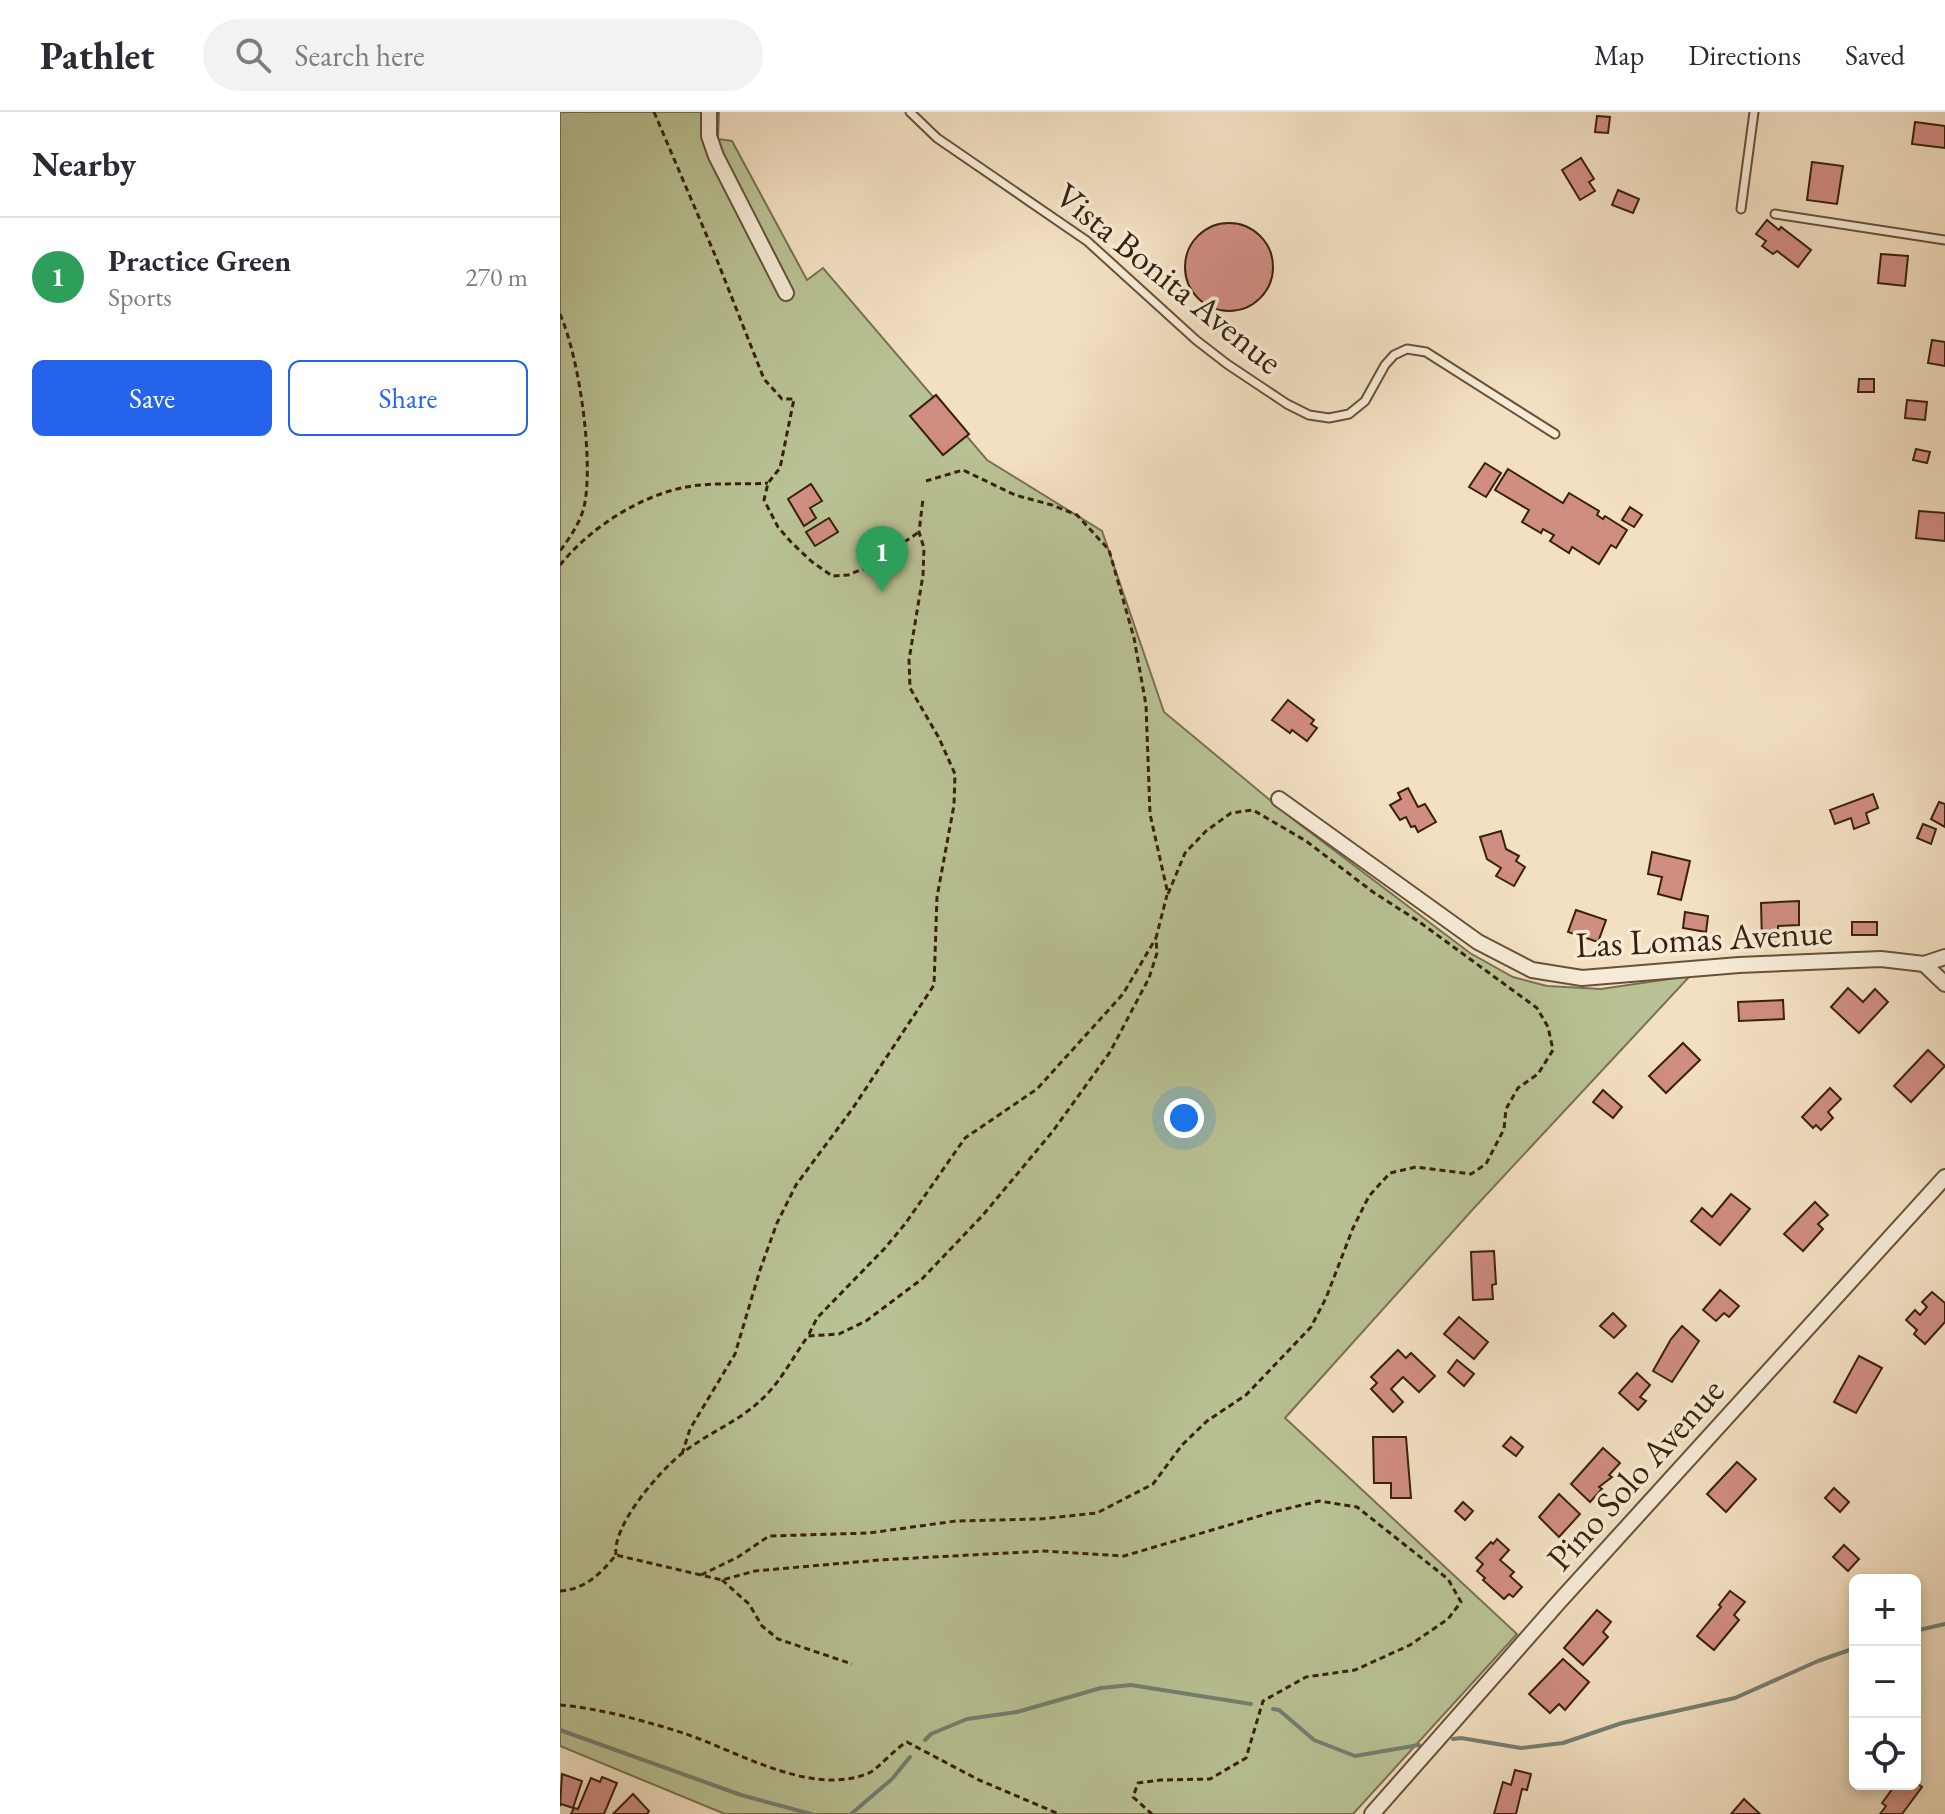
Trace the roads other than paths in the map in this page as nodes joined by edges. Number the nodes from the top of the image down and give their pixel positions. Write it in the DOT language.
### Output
graph roads {
  1 [pos="709,112"];
  2 [pos="910,112"];
  3 [pos="1754,112"];
  4 [pos="1741,209"];
  5 [pos="1775,214"];
  6 [pos="1945,240"];
  7 [pos="786,293"];
  8 [pos="1555,434"];
  9 [pos="1279,799"];
  10 [pos="1945,957"];
  11 [pos="1924,964"];
  12 [pos="1945,984"];
  13 [pos="1945,1177"];
  14 [pos="1372,1814"];
  1 -- 7 [label="street"];
  2 -- 8 [label="lane, Vista Bonita Avenue"];
  3 -- 4 [label="lane"];
  5 -- 6 [label="lane"];
  9 -- 11 [label="street, Las Lomas Avenue"];
  10 -- 11 [label="street, Las Lomas Avenue"];
  11 -- 12 [label="street"];
  13 -- 14 [label="street, Pino Solo Avenue"];
}
